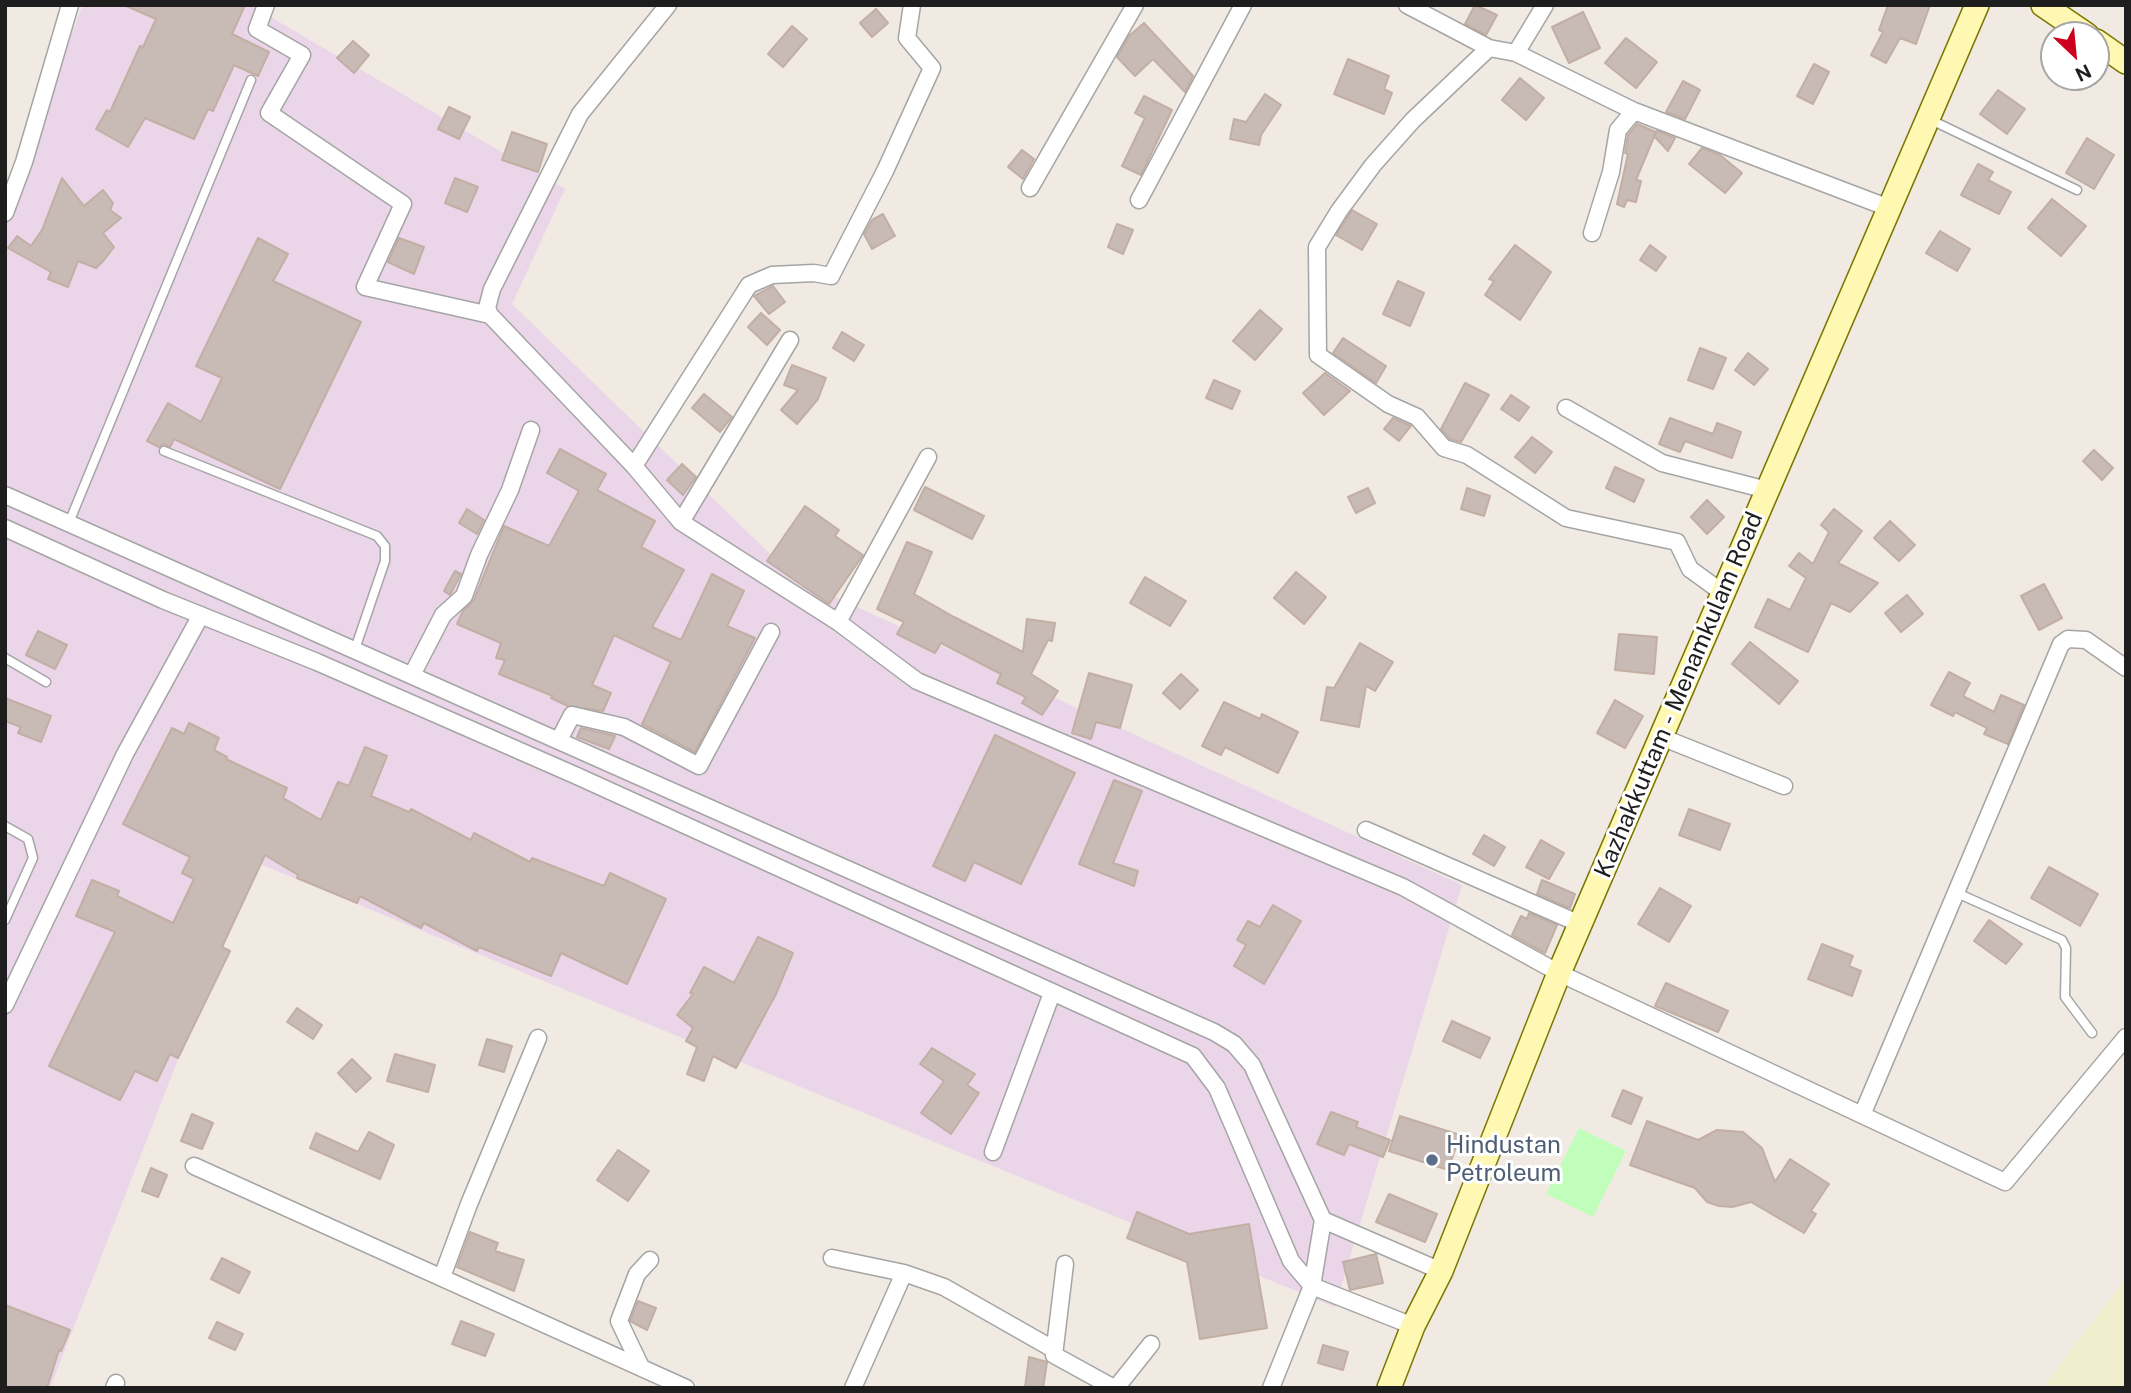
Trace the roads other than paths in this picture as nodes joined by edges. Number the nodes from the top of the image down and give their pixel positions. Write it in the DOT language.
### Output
graph roads {
  1 [pos="70,5"];
  2 [pos="267,5"];
  3 [pos="668,5"];
  4 [pos="912,5"];
  5 [pos="1135,5"];
  6 [pos="1243,5"];
  7 [pos="1407,5"];
  8 [pos="1545,5"];
  9 [pos="1977,5"];
  10 [pos="2043,5"];
  11 [pos="2066,21"];
  12 [pos="1489,48"];
  13 [pos="2110,51"];
  14 [pos="1516,53"];
  15 [pos="2126,62"];
  16 [pos="250,80"];
  17 [pos="1634,111"];
  18 [pos="1928,118"];
  19 [pos="1030,188"];
  20 [pos="2077,190"];
  21 [pos="1139,200"];
  22 [pos="1889,208"];
  23 [pos="5,213"];
  24 [pos="1592,233"];
  25 [pos="490,315"];
  26 [pos="790,340"];
  27 [pos="1566,408"];
  28 [pos="531,430"];
  29 [pos="164,451"];
  30 [pos="928,457"];
  31 [pos="634,466"];
  32 [pos="1767,490"];
  33 [pos="5,495"];
  34 [pos="681,522"];
  35 [pos="68,525"];
  36 [pos="5,528"];
  37 [pos="181,574"];
  38 [pos="1723,593"];
  39 [pos="163,600"];
  40 [pos="201,615"];
  41 [pos="838,622"];
  42 [pos="771,632"];
  43 [pos="333,640"];
  44 [pos="355,649"];
  45 [pos="5,658"];
  46 [pos="317,662"];
  47 [pos="2126,668"];
  48 [pos="412,675"];
  49 [pos="46,682"];
  50 [pos="1661,737"];
  51 [pos="559,740"];
  52 [pos="588,753"];
  53 [pos="577,776"];
  54 [pos="1784,786"];
  55 [pos="5,826"];
  56 [pos="1366,830"];
  57 [pos="1958,894"];
  58 [pos="5,920"];
  59 [pos="1580,924"];
  60 [pos="1001,936"];
  61 [pos="990,965"];
  62 [pos="1559,973"];
  63 [pos="1052,993"];
  64 [pos="5,1005"];
  65 [pos="2092,1033"];
  66 [pos="2126,1037"];
  67 [pos="538,1038"];
  68 [pos="1862,1115"];
  69 [pos="993,1152"];
  70 [pos="194,1166"];
  71 [pos="1323,1220"];
  72 [pos="832,1258"];
  73 [pos="650,1260"];
  74 [pos="1065,1264"];
  75 [pos="1441,1271"];
  76 [pos="904,1273"];
  77 [pos="442,1277"];
  78 [pos="1312,1286"];
  79 [pos="1413,1326"];
  80 [pos="1151,1344"];
  81 [pos="1053,1349"];
  82 [pos="640,1367"];
  83 [pos="686,1388"];
  84 [pos="853,1388"];
  85 [pos="1115,1388"];
  86 [pos="1271,1388"];
  87 [pos="1389,1388"];
  1 -- 23 [label="street"];
  2 -- 25 [label="street"];
  3 -- 25 [label="street"];
  4 -- 31 [label="street"];
  5 -- 19 [label="street"];
  6 -- 21 [label="street"];
  7 -- 12 [label="street"];
  8 -- 14 [label="street"];
  9 -- 18 [label="main road, Kazhakkuttam - Menamkulam Road"];
  10 -- 11 [label="main road"];
  12 -- 14 [label="street"];
  12 -- 38 [label="street"];
  13 -- 15 [label="main road"];
  14 -- 17 [label="street"];
  16 -- 35 [label="lane"];
  17 -- 22 [label="street"];
  17 -- 24 [label="street"];
  18 -- 20 [label="lane"];
  18 -- 22 [label="main road, Kazhakkuttam - Menamkulam Road"];
  22 -- 32 [label="main road, Kazhakkuttam - Menamkulam Road"];
  25 -- 31 [label="street"];
  26 -- 34 [label="street"];
  27 -- 32 [label="street"];
  28 -- 48 [label="street"];
  29 -- 44 [label="lane"];
  30 -- 41 [label="street"];
  31 -- 34 [label="street"];
  32 -- 38 [label="main road, Kazhakkuttam - Menamkulam Road"];
  33 -- 35 [label="street"];
  34 -- 41 [label="street"];
  35 -- 37 [label="street"];
  36 -- 39 [label="street"];
  37 -- 39 [label="street"];
  37 -- 43 [label="street"];
  38 -- 50 [label="main road, Kazhakkuttam - Menamkulam Road"];
  39 -- 40 [label="street"];
  40 -- 46 [label="street"];
  40 -- 64 [label="street"];
  41 -- 62 [label="street"];
  42 -- 51 [label="street"];
  43 -- 44 [label="street"];
  43 -- 46 [label="street"];
  44 -- 48 [label="street"];
  45 -- 49 [label="lane"];
  46 -- 53 [label="street"];
  47 -- 57 [label="street"];
  48 -- 51 [label="street"];
  50 -- 54 [label="street"];
  50 -- 59 [label="main road, Kazhakkuttam - Menamkulam Road"];
  51 -- 52 [label="street"];
  52 -- 53 [label="street"];
  52 -- 60 [label="street"];
  53 -- 61 [label="street"];
  55 -- 58 [label="lane"];
  56 -- 59 [label="street"];
  57 -- 65 [label="lane"];
  57 -- 68 [label="street"];
  59 -- 62 [label="main road, Kazhakkuttam - Menamkulam Road"];
  60 -- 61 [label="street"];
  60 -- 71 [label="street"];
  61 -- 63 [label="street"];
  62 -- 68 [label="street"];
  62 -- 75 [label="main road, Kazhakkuttam - Menamkulam Road"];
  63 -- 69 [label="street"];
  63 -- 78 [label="street"];
  66 -- 68 [label="street"];
  67 -- 77 [label="street"];
  70 -- 77 [label="street"];
  71 -- 75 [label="street"];
  71 -- 78 [label="street"];
  72 -- 76 [label="street"];
  73 -- 82 [label="street"];
  74 -- 81 [label="street"];
  75 -- 79 [label="main road, Kazhakkuttam - Menamkulam Road"];
  76 -- 81 [label="street"];
  76 -- 84 [label="street"];
  77 -- 82 [label="street"];
  78 -- 79 [label="street"];
  78 -- 86 [label="street"];
  79 -- 87 [label="main road, Kazhakkuttam - Menamkulam Road"];
  80 -- 85 [label="street"];
  81 -- 85 [label="street"];
  82 -- 83 [label="street"];
}
